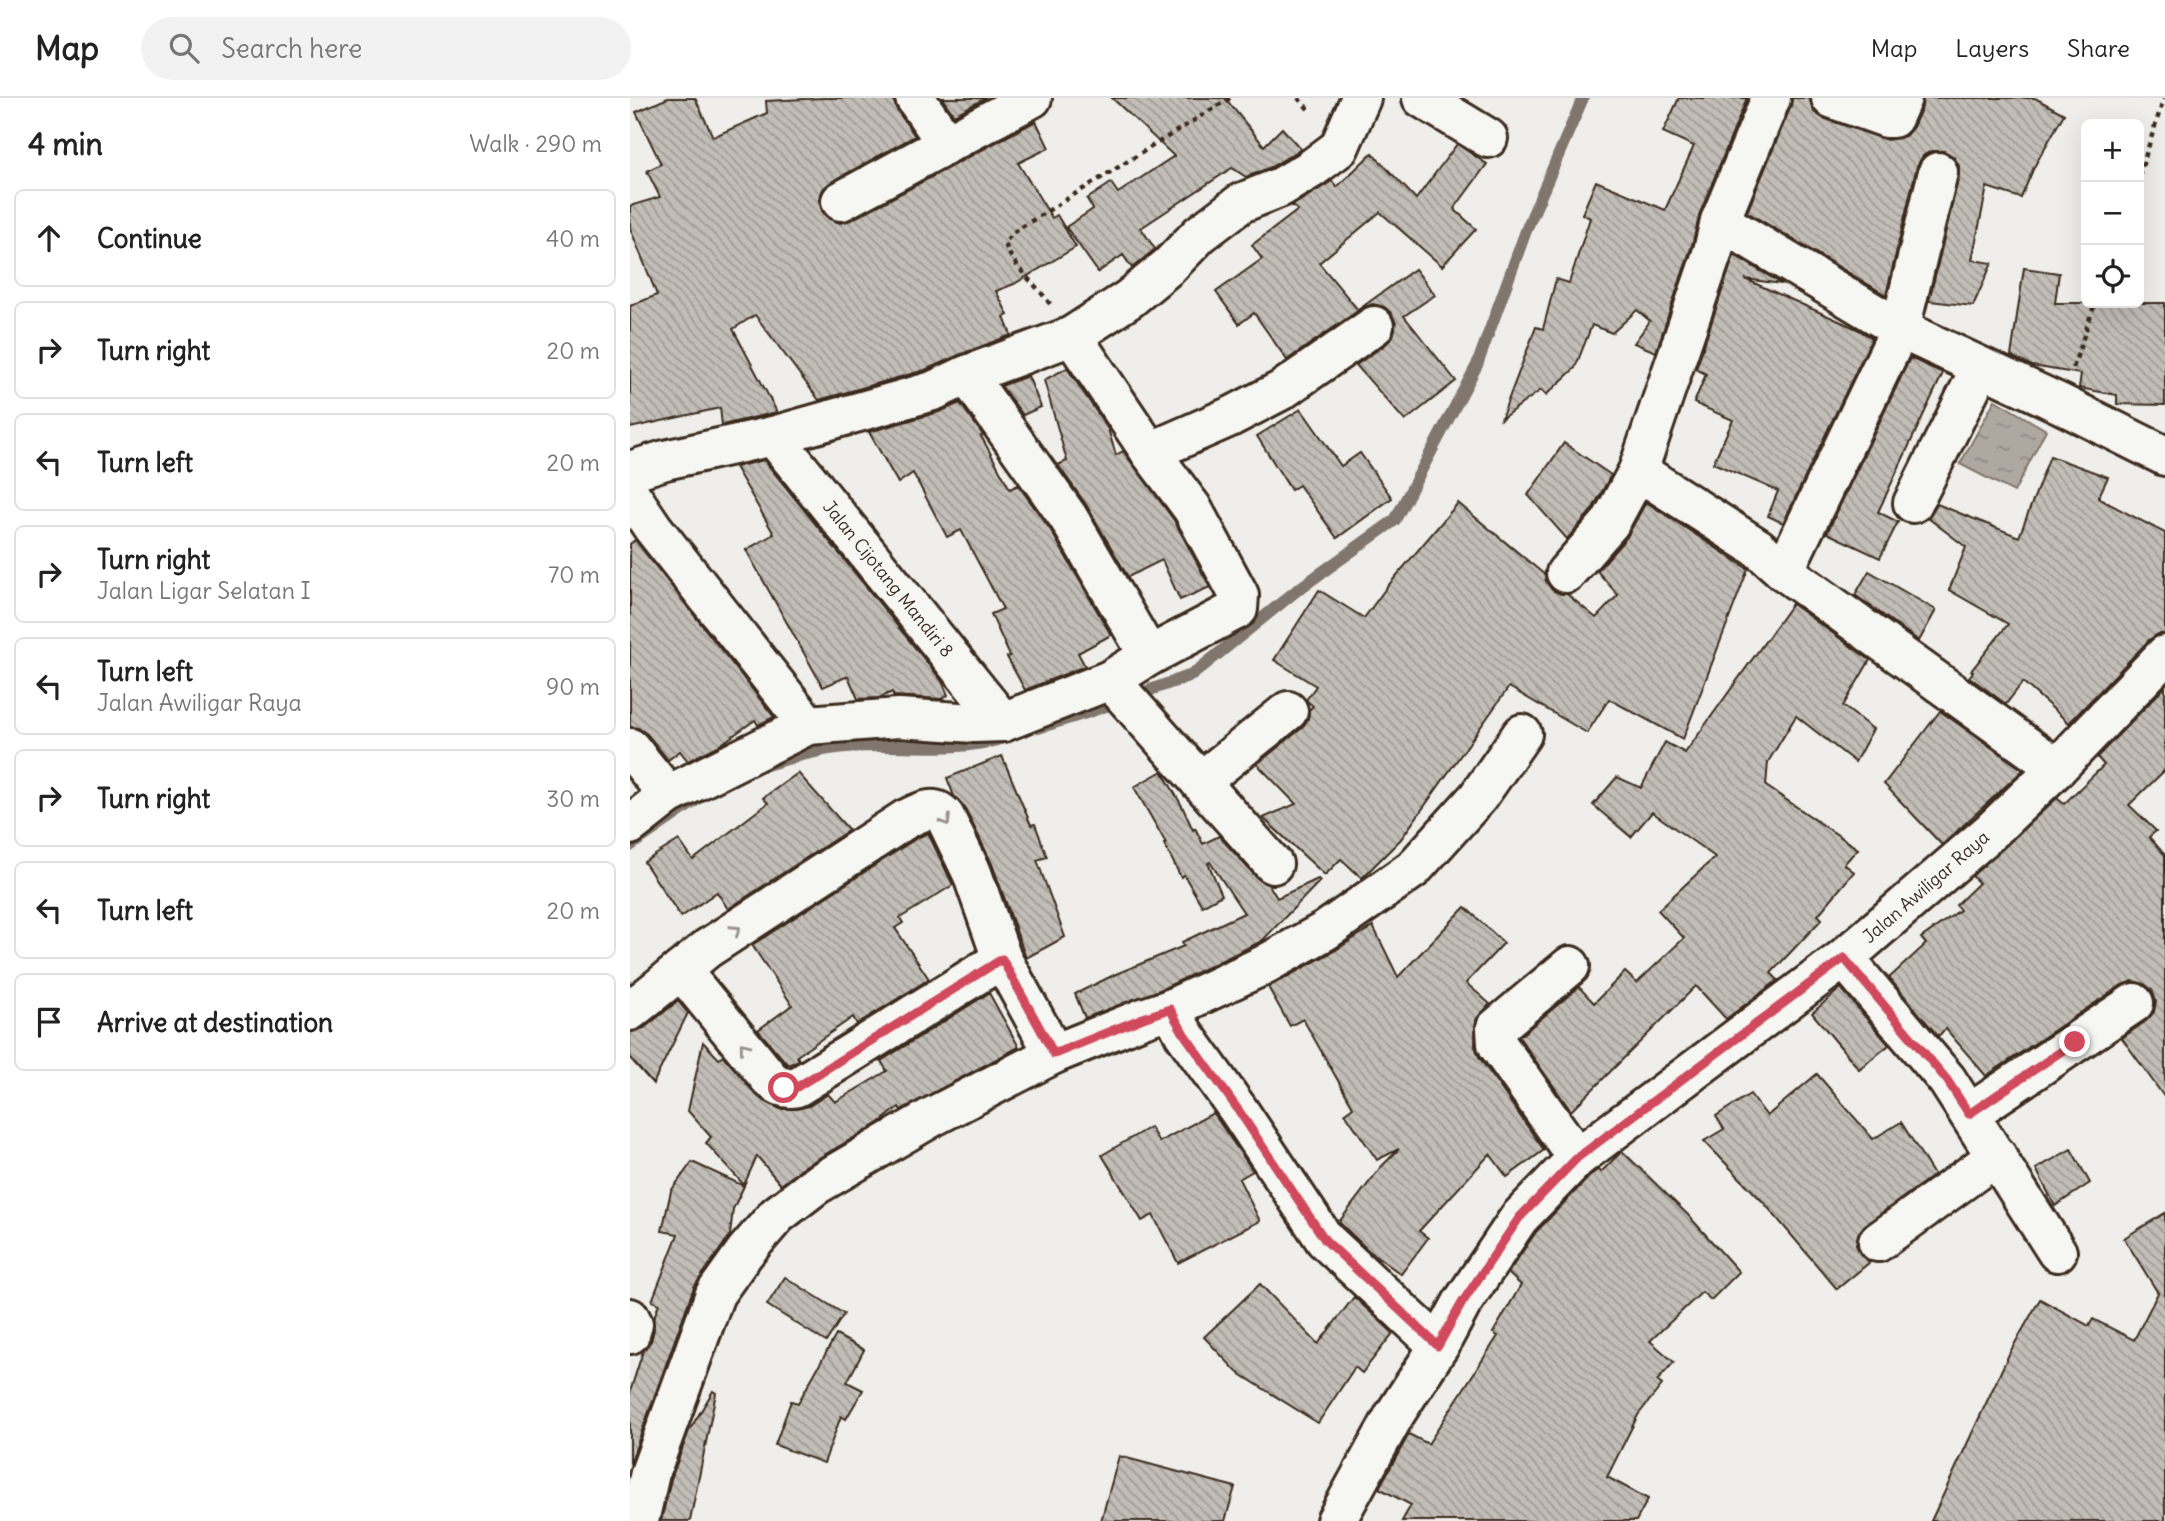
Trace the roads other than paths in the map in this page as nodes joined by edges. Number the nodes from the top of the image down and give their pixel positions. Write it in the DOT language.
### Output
graph roads {
  1 [pos="915,98"];
  2 [pos="1032,98"];
  3 [pos="1362,98"];
  4 [pos="1422,98"];
  5 [pos="1771,98"];
  6 [pos="1831,98"];
  7 [pos="1902,98"];
  8 [pos="1488,138"];
  9 [pos="947,144"];
  10 [pos="1938,172"];
  11 [pos="841,201"];
  12 [pos="1720,221"];
  13 [pos="1374,326"];
  14 [pos="1900,329"];
  15 [pos="1072,336"];
  16 [pos="1981,367"];
  17 [pos="967,375"];
  18 [pos="773,436"];
  19 [pos="1150,452"];
  20 [pos="2165,456"];
  21 [pos="630,471"];
  22 [pos="1638,471"];
  23 [pos="630,494"];
  24 [pos="1913,503"];
  25 [pos="1784,571"];
  26 [pos="1566,573"];
  27 [pos="2165,655"];
  28 [pos="1149,656"];
  29 [pos="1110,680"];
  30 [pos="1288,711"];
  31 [pos="1003,722"];
  32 [pos="808,725"];
  33 [pos="1522,734"];
  34 [pos="630,748"];
  35 [pos="2057,768"];
  36 [pos="1200,782"];
  37 [pos="668,795"];
  38 [pos="630,825"];
  39 [pos="1273,864"];
  40 [pos="1844,958"];
  41 [pos="1002,959"];
  42 [pos="1570,965"];
  43 [pos="681,970"];
  44 [pos="2134,1003"];
  45 [pos="1170,1009"];
  46 [pos="630,1011"];
  47 [pos="1054,1054"];
  48 [pos="1969,1114"];
  49 [pos="1997,1156"];
  50 [pos="1577,1158"];
  51 [pos="1878,1242"];
  52 [pos="2057,1252"];
  53 [pos="630,1318"];
  54 [pos="630,1334"];
  55 [pos="1438,1346"];
  56 [pos="639,1521"];
  57 [pos="1336,1521"];
  1 -- 9 [label="street"];
  2 -- 9 [label="street"];
  3 -- 15 [label="street"];
  4 -- 8 [label="street"];
  5 -- 12 [label="street"];
  6 -- 7 [label="street"];
  9 -- 11 [label="street"];
  10 -- 14 [label="street"];
  12 -- 14 [label="street"];
  12 -- 22 [label="street"];
  13 -- 19 [label="street"];
  14 -- 16 [label="street"];
  14 -- 25 [label="street"];
  15 -- 17 [label="street"];
  15 -- 19 [label="street"];
  16 -- 20 [label="street"];
  16 -- 24 [label="street"];
  17 -- 18 [label="street"];
  17 -- 28 [label="street"];
  18 -- 21 [label="street"];
  18 -- 31 [label="street, Jalan Cijotang Mandiri 8"];
  19 -- 28 [label="street"];
  22 -- 25 [label="street"];
  22 -- 26 [label="street"];
  23 -- 32 [label="street"];
  25 -- 35 [label="street"];
  27 -- 35 [label="street, Jalan Awiligar Raya"];
  28 -- 29 [label="street"];
  29 -- 31 [label="street"];
  29 -- 36 [label="street"];
  30 -- 36 [label="street"];
  31 -- 32 [label="street"];
  32 -- 37 [label="street"];
  33 -- 45 [label="street"];
  34 -- 37 [label="street"];
  35 -- 40 [label="street, Jalan Awiligar Raya"];
  36 -- 39 [label="street"];
  37 -- 38 [label="street"];
  40 -- 48 [label="street"];
  40 -- 50 [label="street, Jalan Awiligar Raya"];
  41 -- 43 [label="street, one-way"];
  43 -- 41 [label="street, one-way"];
  41 -- 47 [label="street"];
  42 -- 50 [label="street"];
  43 -- 46 [label="street"];
  44 -- 48 [label="street"];
  45 -- 47 [label="street"];
  45 -- 55 [label="street"];
  47 -- 56 [label="street"];
  48 -- 49 [label="street"];
  49 -- 51 [label="street"];
  49 -- 52 [label="street"];
  50 -- 55 [label="street, Jalan Awiligar Raya"];
  53 -- 54 [label="street"];
  55 -- 57 [label="street, Jalan Awiligar Raya"];
}
